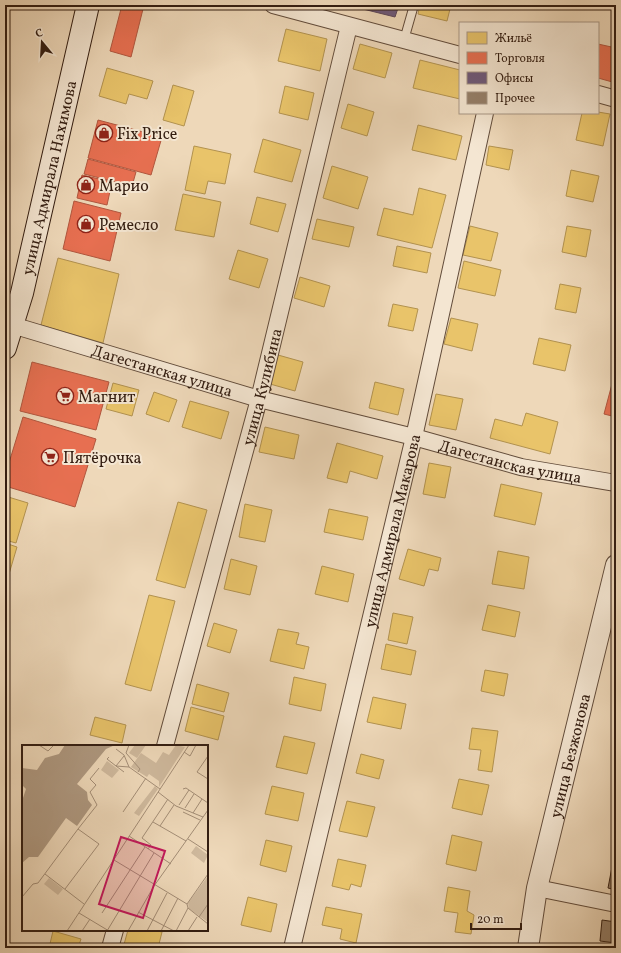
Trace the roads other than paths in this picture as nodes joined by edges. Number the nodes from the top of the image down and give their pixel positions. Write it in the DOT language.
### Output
graph roads {
  1 [pos="88,5"];
  2 [pos="273,5"];
  3 [pos="414,5"];
  4 [pos="349,26"];
  5 [pos="404,40"];
  6 [pos="459,55"];
  7 [pos="599,94"];
  8 [pos="616,99"];
  9 [pos="485,114"];
  10 [pos="12,325"];
  11 [pos="5,348"];
  12 [pos="258,399"];
  13 [pos="414,437"];
  14 [pos="616,483"];
  15 [pos="616,565"];
  16 [pos="165,745"];
  17 [pos="537,888"];
  18 [pos="616,904"];
  19 [pos="115,931"];
  20 [pos="110,948"];
  21 [pos="292,948"];
  22 [pos="528,948"];
  1 -- 10 [label="main road, улица Адмирала Нахимова"];
  2 -- 4 [label="street"];
  3 -- 5 [label="lane"];
  4 -- 5 [label="street"];
  4 -- 12 [label="street, улица Кулибина"];
  5 -- 6 [label="street"];
  7 -- 8 [label="street"];
  9 -- 13 [label="street, улица Адмирала Макарова"];
  10 -- 11 [label="main road, улица Адмирала Нахимова"];
  10 -- 12 [label="street, Дагестанская улица"];
  12 -- 13 [label="street, Дагестанская улица"];
  12 -- 16 [label="street, улица Кулибина"];
  13 -- 14 [label="street, Дагестанская улица"];
  13 -- 21 [label="street, улица Адмирала Макарова"];
  15 -- 17 [label="street, улица Безжонова"];
  17 -- 18 [label="street"];
  17 -- 22 [label="street, улица Безжонова"];
  19 -- 20 [label="street"];
}
